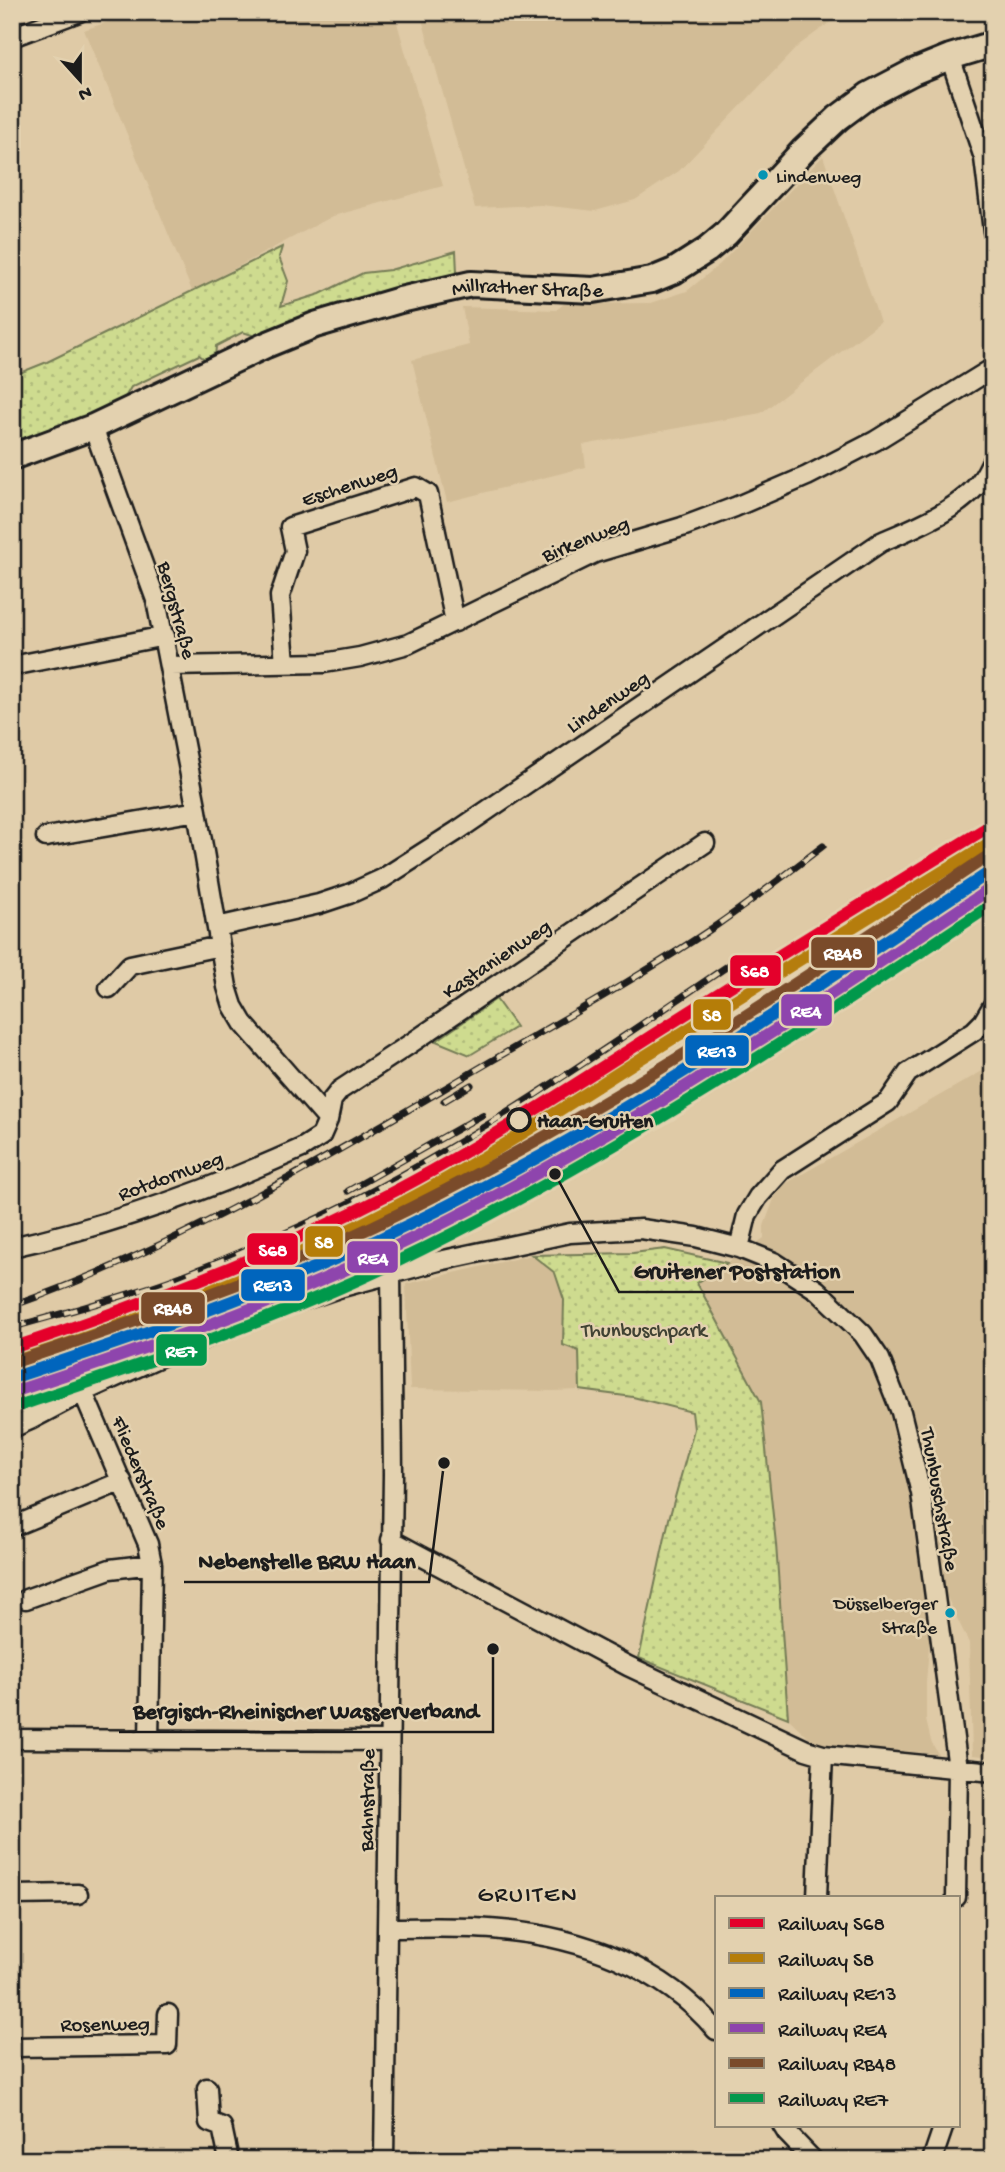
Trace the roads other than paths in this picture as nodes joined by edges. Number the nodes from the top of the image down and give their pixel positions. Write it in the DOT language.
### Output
graph roads {
  1 [pos="79,12"];
  2 [pos="12,37"];
  3 [pos="993,44"];
  4 [pos="950,57"];
  5 [pos="988,157"];
  6 [pos="993,231"];
  7 [pos="993,368"];
  8 [pos="93,427"];
  9 [pos="12,457"];
  10 [pos="993,460"];
  11 [pos="456,622"];
  12 [pos="164,636"];
  13 [pos="285,664"];
  14 [pos="12,666"];
  15 [pos="170,666"];
  16 [pos="197,811"];
  17 [pos="46,837"];
  18 [pos="705,843"];
  19 [pos="217,927"];
  20 [pos="220,946"];
  21 [pos="109,988"];
  22 [pos="993,1005"];
  23 [pos="328,1120"];
  24 [pos="12,1247"];
  25 [pos="739,1248"];
  26 [pos="391,1272"];
  27 [pos="83,1392"];
  28 [pos="12,1427"];
  29 [pos="122,1481"];
  30 [pos="12,1527"];
  31 [pos="391,1540"];
  32 [pos="152,1564"];
  33 [pos="26,1599"];
  34 [pos="12,1739"];
  35 [pos="149,1741"];
  36 [pos="389,1741"];
  37 [pos="823,1755"];
  38 [pos="958,1768"];
  39 [pos="993,1772"];
  40 [pos="78,1894"];
  41 [pos="12,1895"];
  42 [pos="817,1896"];
  43 [pos="956,1896"];
  44 [pos="387,1928"];
  45 [pos="168,2014"];
  46 [pos="715,2029"];
  47 [pos="12,2047"];
  48 [pos="207,2088"];
  49 [pos="783,2126"];
  50 [pos="944,2126"];
  51 [pos="384,2159"];
  52 [pos="229,2160"];
  53 [pos="813,2160"];
  54 [pos="932,2160"];
  1 -- 2 [label="street"];
  3 -- 4 [label="main road, Millrather Straße"];
  4 -- 5 [label="street"];
  4 -- 8 [label="main road, Millrather Straße"];
  5 -- 6 [label="street"];
  7 -- 11 [label="street, Birkenweg"];
  8 -- 9 [label="main road, Millrather Straße"];
  8 -- 12 [label="street, Bergstraße"];
  10 -- 19 [label="street, Lindenweg"];
  11 -- 13 [label="street, Birkenweg"];
  11 -- 13 [label="street, Eschenweg"];
  12 -- 14 [label="street"];
  12 -- 15 [label="street, Bergstraße"];
  13 -- 15 [label="street, Birkenweg"];
  15 -- 16 [label="street, Bergstraße"];
  16 -- 17 [label="street"];
  16 -- 19 [label="street, Bergstraße"];
  18 -- 23 [label="street, Kastanienweg"];
  19 -- 20 [label="street, Bergstraße"];
  20 -- 21 [label="street"];
  20 -- 23 [label="street, Bergstraße"];
  22 -- 25 [label="street"];
  23 -- 24 [label="street, Rotdornweg"];
  25 -- 26 [label="street, Thunbuschstraße"];
  25 -- 38 [label="street, Thunbuschstraße"];
  26 -- 27 [label="street, Thunbuschstraße"];
  26 -- 31 [label="street, Bahnstraße"];
  27 -- 28 [label="street, Thunbuschstraße"];
  27 -- 29 [label="street, Fliederstraße"];
  29 -- 30 [label="street"];
  29 -- 32 [label="street, Fliederstraße"];
  31 -- 36 [label="street, Bahnstraße"];
  31 -- 37 [label="street"];
  32 -- 33 [label="street"];
  32 -- 35 [label="street, Fliederstraße"];
  34 -- 35 [label="street"];
  35 -- 36 [label="street"];
  36 -- 44 [label="street, Bahnstraße"];
  37 -- 38 [label="street"];
  37 -- 42 [label="street"];
  38 -- 39 [label="street"];
  38 -- 43 [label="street, Thunbuschstraße"];
  40 -- 41 [label="street"];
  44 -- 46 [label="street"];
  44 -- 51 [label="street, Bahnstraße"];
  45 -- 47 [label="street, Rosenweg"];
  48 -- 52 [label="street"];
  49 -- 53 [label="street"];
  50 -- 54 [label="street"];
}
